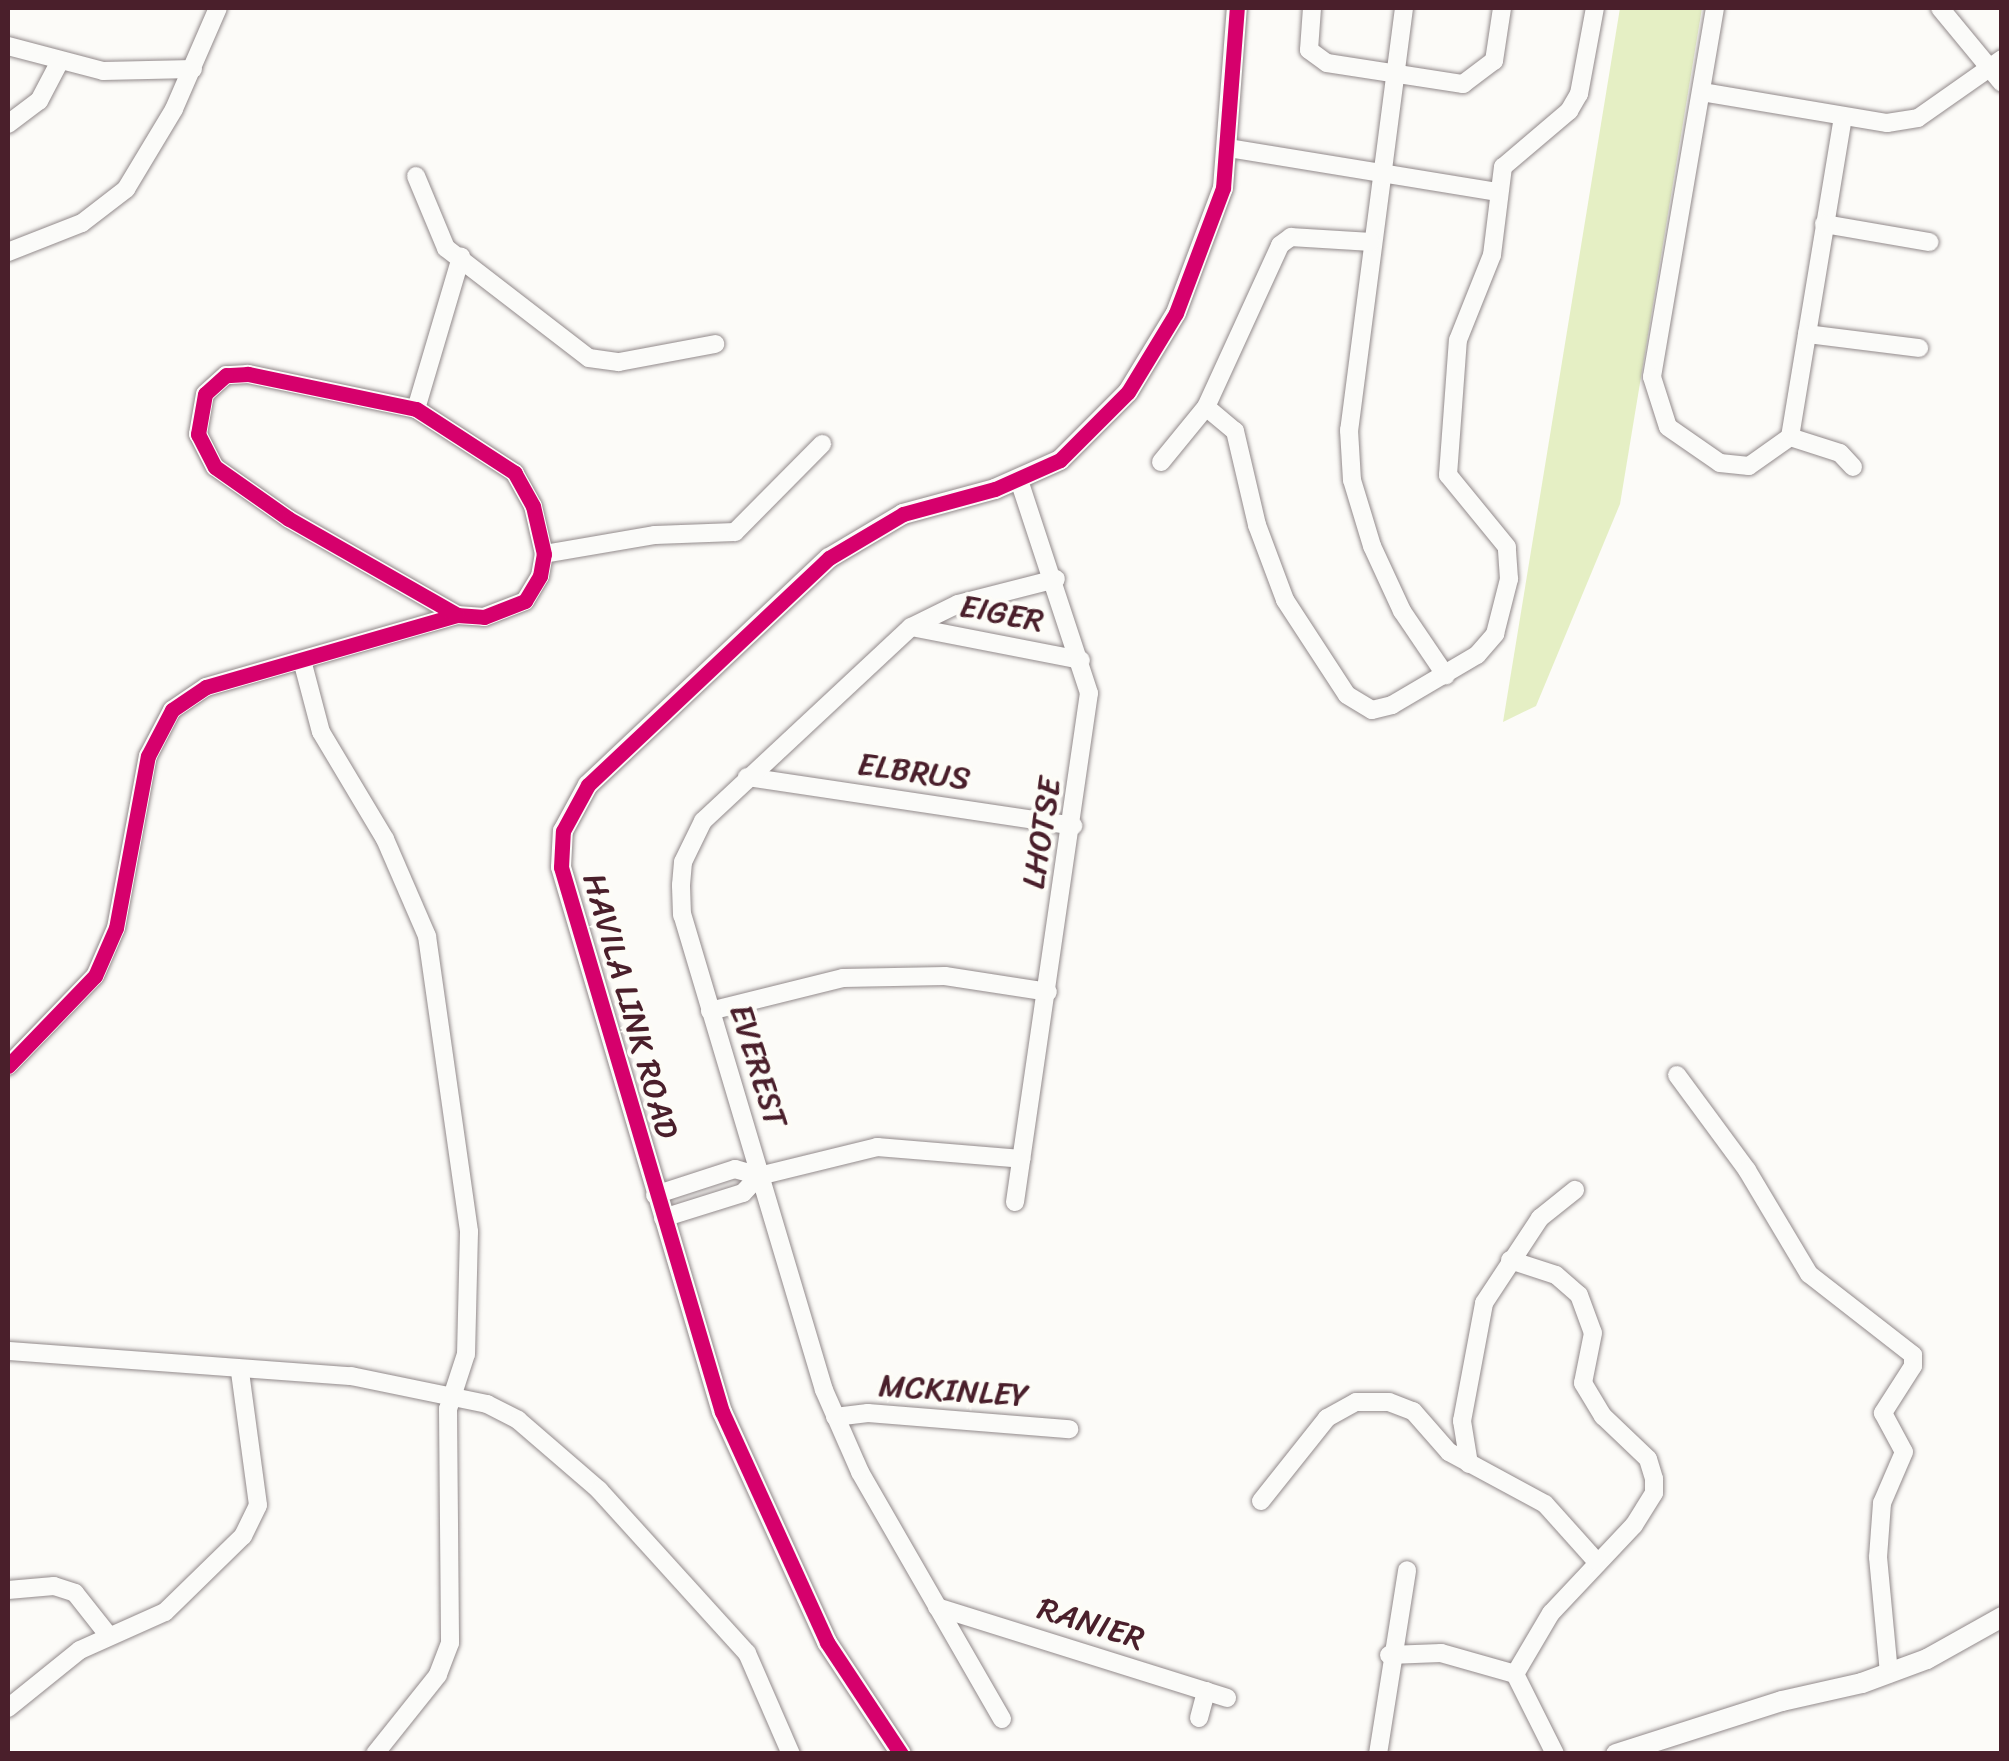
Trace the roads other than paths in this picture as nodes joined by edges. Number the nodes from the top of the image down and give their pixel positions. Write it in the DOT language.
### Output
graph roads {
  1 [pos="218,8"];
  2 [pos="1238,8"];
  3 [pos="1312,8"];
  4 [pos="1404,8"];
  5 [pos="1502,8"];
  6 [pos="1594,8"];
  7 [pos="1716,8"];
  8 [pos="1940,8"];
  9 [pos="8,46"];
  10 [pos="60,61"];
  11 [pos="1996,62"];
  12 [pos="193,69"];
  13 [pos="1398,72"];
  14 [pos="2002,83"];
  15 [pos="1702,92"];
  16 [pos="1842,118"];
  17 [pos="8,124"];
  18 [pos="1229,148"];
  19 [pos="1382,171"];
  20 [pos="416,176"];
  21 [pos="1498,192"];
  22 [pos="1824,224"];
  23 [pos="1372,242"];
  24 [pos="1929,242"];
  25 [pos="8,252"];
  26 [pos="461,258"];
  27 [pos="1806,334"];
  28 [pos="716,344"];
  29 [pos="1918,348"];
  30 [pos="1206,407"];
  31 [pos="416,409"];
  32 [pos="1790,437"];
  33 [pos="822,444"];
  34 [pos="1161,462"];
  35 [pos="1853,467"];
  36 [pos="1019,480"];
  37 [pos="544,554"];
  38 [pos="1056,579"];
  39 [pos="457,616"];
  40 [pos="911,627"];
  41 [pos="1081,660"];
  42 [pos="303,664"];
  43 [pos="1446,676"];
  44 [pos="747,778"];
  45 [pos="1073,826"];
  46 [pos="1048,992"];
  47 [pos="710,1011"];
  48 [pos="8,1066"];
  49 [pos="1677,1075"];
  50 [pos="1022,1159"];
  51 [pos="759,1176"];
  52 [pos="1575,1190"];
  53 [pos="655,1195"];
  54 [pos="1015,1202"];
  55 [pos="662,1218"];
  56 [pos="1510,1260"];
  57 [pos="8,1351"];
  58 [pos="240,1371"];
  59 [pos="454,1394"];
  60 [pos="835,1417"];
  61 [pos="1070,1429"];
  62 [pos="1469,1464"];
  63 [pos="1261,1500"];
  64 [pos="1597,1562"];
  65 [pos="1408,1570"];
  66 [pos="8,1590"];
  67 [pos="936,1607"];
  68 [pos="2002,1617"];
  69 [pos="109,1636"];
  70 [pos="1389,1654"];
  71 [pos="1890,1673"];
  72 [pos="1515,1674"];
  73 [pos="1206,1691"];
  74 [pos="1228,1698"];
  75 [pos="8,1708"];
  76 [pos="1198,1718"];
  77 [pos="1002,1719"];
  78 [pos="376,1754"];
  79 [pos="791,1754"];
  80 [pos="901,1754"];
  81 [pos="1378,1754"];
  82 [pos="1555,1754"];
  83 [pos="1616,1754"];
  1 -- 12 [label="street"];
  2 -- 18 [label="street, HAVILA LINK ROAD"];
  3 -- 13 [label="street"];
  4 -- 13 [label="street"];
  5 -- 13 [label="street"];
  6 -- 21 [label="street"];
  7 -- 15 [label="street"];
  8 -- 11 [label="street"];
  9 -- 10 [label="street"];
  10 -- 12 [label="street"];
  10 -- 17 [label="street"];
  11 -- 14 [label="street"];
  11 -- 16 [label="street"];
  12 -- 25 [label="street"];
  13 -- 19 [label="street"];
  15 -- 16 [label="street"];
  15 -- 32 [label="street"];
  16 -- 22 [label="street"];
  18 -- 19 [label="street"];
  18 -- 36 [label="street, HAVILA LINK ROAD"];
  19 -- 21 [label="street"];
  19 -- 23 [label="street"];
  20 -- 26 [label="street"];
  21 -- 43 [label="street"];
  22 -- 24 [label="street"];
  22 -- 27 [label="street"];
  23 -- 30 [label="street"];
  23 -- 43 [label="street"];
  26 -- 28 [label="street"];
  26 -- 31 [label="street"];
  27 -- 29 [label="street"];
  27 -- 32 [label="street"];
  30 -- 34 [label="street"];
  30 -- 43 [label="street"];
  31 -- 37 [label="street"];
  31 -- 39 [label="street"];
  32 -- 35 [label="street"];
  33 -- 37 [label="street"];
  36 -- 38 [label="street, LHOTSE"];
  36 -- 53 [label="street, HAVILA LINK ROAD"];
  37 -- 39 [label="street"];
  38 -- 40 [label="street, EVEREST"];
  38 -- 41 [label="street, LHOTSE"];
  39 -- 42 [label="street"];
  40 -- 41 [label="street, EIGER"];
  40 -- 44 [label="street, EVEREST"];
  41 -- 45 [label="street, LHOTSE"];
  42 -- 48 [label="street"];
  42 -- 59 [label="street"];
  44 -- 45 [label="street, ELBRUS"];
  44 -- 47 [label="street, EVEREST"];
  45 -- 46 [label="street, LHOTSE"];
  46 -- 47 [label="street"];
  46 -- 50 [label="street, LHOTSE"];
  47 -- 51 [label="street, EVEREST"];
  49 -- 71 [label="street"];
  50 -- 51 [label="street"];
  50 -- 54 [label="street, LHOTSE"];
  51 -- 53 [label="street"];
  51 -- 55 [label="street"];
  51 -- 60 [label="street, EVEREST"];
  52 -- 56 [label="street"];
  53 -- 55 [label="street, HAVILA LINK ROAD"];
  55 -- 80 [label="street, HAVILA LINK ROAD"];
  56 -- 62 [label="street"];
  56 -- 64 [label="street"];
  57 -- 58 [label="street"];
  58 -- 59 [label="street"];
  58 -- 69 [label="street"];
  59 -- 78 [label="street"];
  59 -- 79 [label="street"];
  60 -- 61 [label="street, MCKINLEY"];
  60 -- 67 [label="street, EVEREST"];
  62 -- 63 [label="street"];
  62 -- 64 [label="street"];
  64 -- 72 [label="street"];
  65 -- 70 [label="street"];
  66 -- 69 [label="street"];
  67 -- 73 [label="street, RANIER"];
  67 -- 77 [label="street, EVEREST"];
  68 -- 71 [label="street"];
  69 -- 75 [label="street"];
  70 -- 72 [label="street"];
  70 -- 81 [label="street"];
  71 -- 83 [label="street"];
  72 -- 82 [label="street"];
  73 -- 74 [label="street, RANIER"];
  73 -- 76 [label="street"];
}
